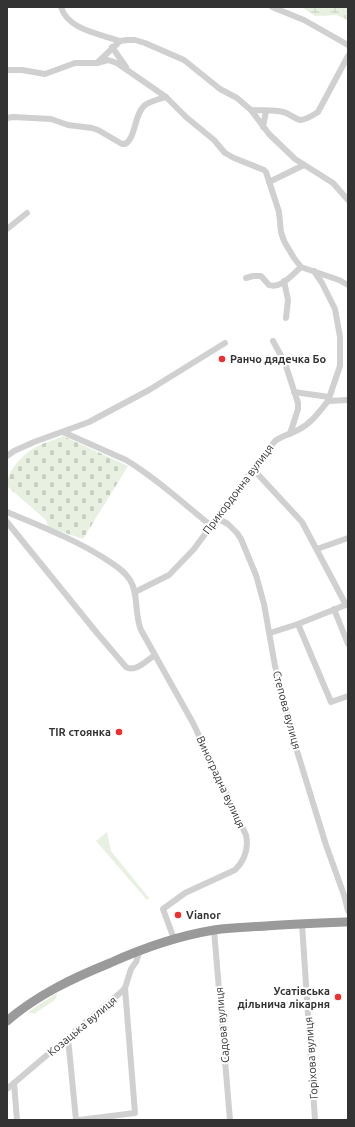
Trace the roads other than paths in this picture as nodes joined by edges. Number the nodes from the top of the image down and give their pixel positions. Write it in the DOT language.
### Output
graph roads {
  1 [pos="61,7"];
  2 [pos="272,7"];
  3 [pos="120,41"];
  4 [pos="348,45"];
  5 [pos="112,47"];
  6 [pos="348,56"];
  7 [pos="97,63"];
  8 [pos="7,70"];
  9 [pos="129,72"];
  10 [pos="166,97"];
  11 [pos="251,110"];
  12 [pos="266,111"];
  13 [pos="7,118"];
  14 [pos="263,127"];
  15 [pos="304,165"];
  16 [pos="269,182"];
  17 [pos="348,200"];
  18 [pos="27,213"];
  19 [pos="7,228"];
  20 [pos="301,267"];
  21 [pos="313,270"];
  22 [pos="246,278"];
  23 [pos="284,281"];
  24 [pos="348,285"];
  25 [pos="286,318"];
  26 [pos="273,341"];
  27 [pos="225,343"];
  28 [pos="294,392"];
  29 [pos="328,399"];
  30 [pos="348,400"];
  31 [pos="63,432"];
  32 [pos="290,434"];
  33 [pos="7,456"];
  34 [pos="253,469"];
  35 [pos="7,512"];
  36 [pos="217,518"];
  37 [pos="7,522"];
  38 [pos="210,526"];
  39 [pos="348,538"];
  40 [pos="317,549"];
  41 [pos="135,592"];
  42 [pos="347,604"];
  43 [pos="334,609"];
  44 [pos="298,624"];
  45 [pos="270,633"];
  46 [pos="348,644"];
  47 [pos="155,655"];
  48 [pos="348,696"];
  49 [pos="348,910"];
  50 [pos="348,922"];
  51 [pos="302,924"];
  52 [pos="214,930"];
  53 [pos="174,939"];
  54 [pos="140,950"];
  55 [pos="125,988"];
  56 [pos="7,1022"];
  57 [pos="68,1038"];
  58 [pos="14,1084"];
  59 [pos="7,1089"];
  60 [pos="17,1120"];
  61 [pos="77,1120"];
  62 [pos="230,1120"];
  63 [pos="315,1120"];
  1 -- 3 [label="street"];
  2 -- 4 [label="street"];
  3 -- 5 [label="street"];
  3 -- 11 [label="street"];
  5 -- 7 [label="street"];
  5 -- 9 [label="street"];
  6 -- 12 [label="street"];
  7 -- 8 [label="street"];
  7 -- 9 [label="street"];
  9 -- 10 [label="street"];
  10 -- 13 [label="street"];
  10 -- 16 [label="street"];
  11 -- 12 [label="street"];
  11 -- 14 [label="street"];
  12 -- 14 [label="street"];
  14 -- 15 [label="street"];
  15 -- 16 [label="street"];
  15 -- 17 [label="street"];
  16 -- 20 [label="street"];
  18 -- 19 [label="street"];
  20 -- 21 [label="street"];
  20 -- 23 [label="street"];
  21 -- 24 [label="street"];
  21 -- 29 [label="street"];
  22 -- 23 [label="street"];
  23 -- 25 [label="street"];
  26 -- 28 [label="street"];
  27 -- 31 [label="street"];
  28 -- 29 [label="street"];
  28 -- 32 [label="street"];
  29 -- 30 [label="street"];
  29 -- 32 [label="street, Прикордонна вулиця"];
  31 -- 33 [label="street"];
  31 -- 38 [label="street"];
  32 -- 34 [label="street, Прикордонна вулиця"];
  34 -- 36 [label="street, Прикордонна вулиця"];
  34 -- 40 [label="street"];
  35 -- 41 [label="street"];
  36 -- 38 [label="street, Прикордонна вулиця"];
  36 -- 45 [label="street, Степова вулиця"];
  37 -- 47 [label="street"];
  38 -- 41 [label="street, Прикордонна вулиця"];
  39 -- 40 [label="street"];
  40 -- 42 [label="street"];
  41 -- 47 [label="street, Виноградна вулиця"];
  42 -- 43 [label="street"];
  43 -- 44 [label="street"];
  43 -- 46 [label="street"];
  44 -- 45 [label="street"];
  44 -- 48 [label="street"];
  45 -- 49 [label="street, Степова вулиця"];
  47 -- 53 [label="street, Виноградна вулиця"];
  50 -- 51 [label="highway"];
  51 -- 52 [label="highway"];
  51 -- 63 [label="street, Горіхова вулиця"];
  52 -- 53 [label="highway"];
  52 -- 62 [label="street, Садова вулиця"];
  53 -- 54 [label="highway"];
  54 -- 55 [label="street, Козацька вулиця"];
  54 -- 56 [label="highway"];
  55 -- 57 [label="street, Козацька вулиця"];
  55 -- 61 [label="street"];
  57 -- 58 [label="street, Козацька вулиця"];
  57 -- 61 [label="street"];
  58 -- 59 [label="street, Козацька вулиця"];
  58 -- 60 [label="street"];
}
